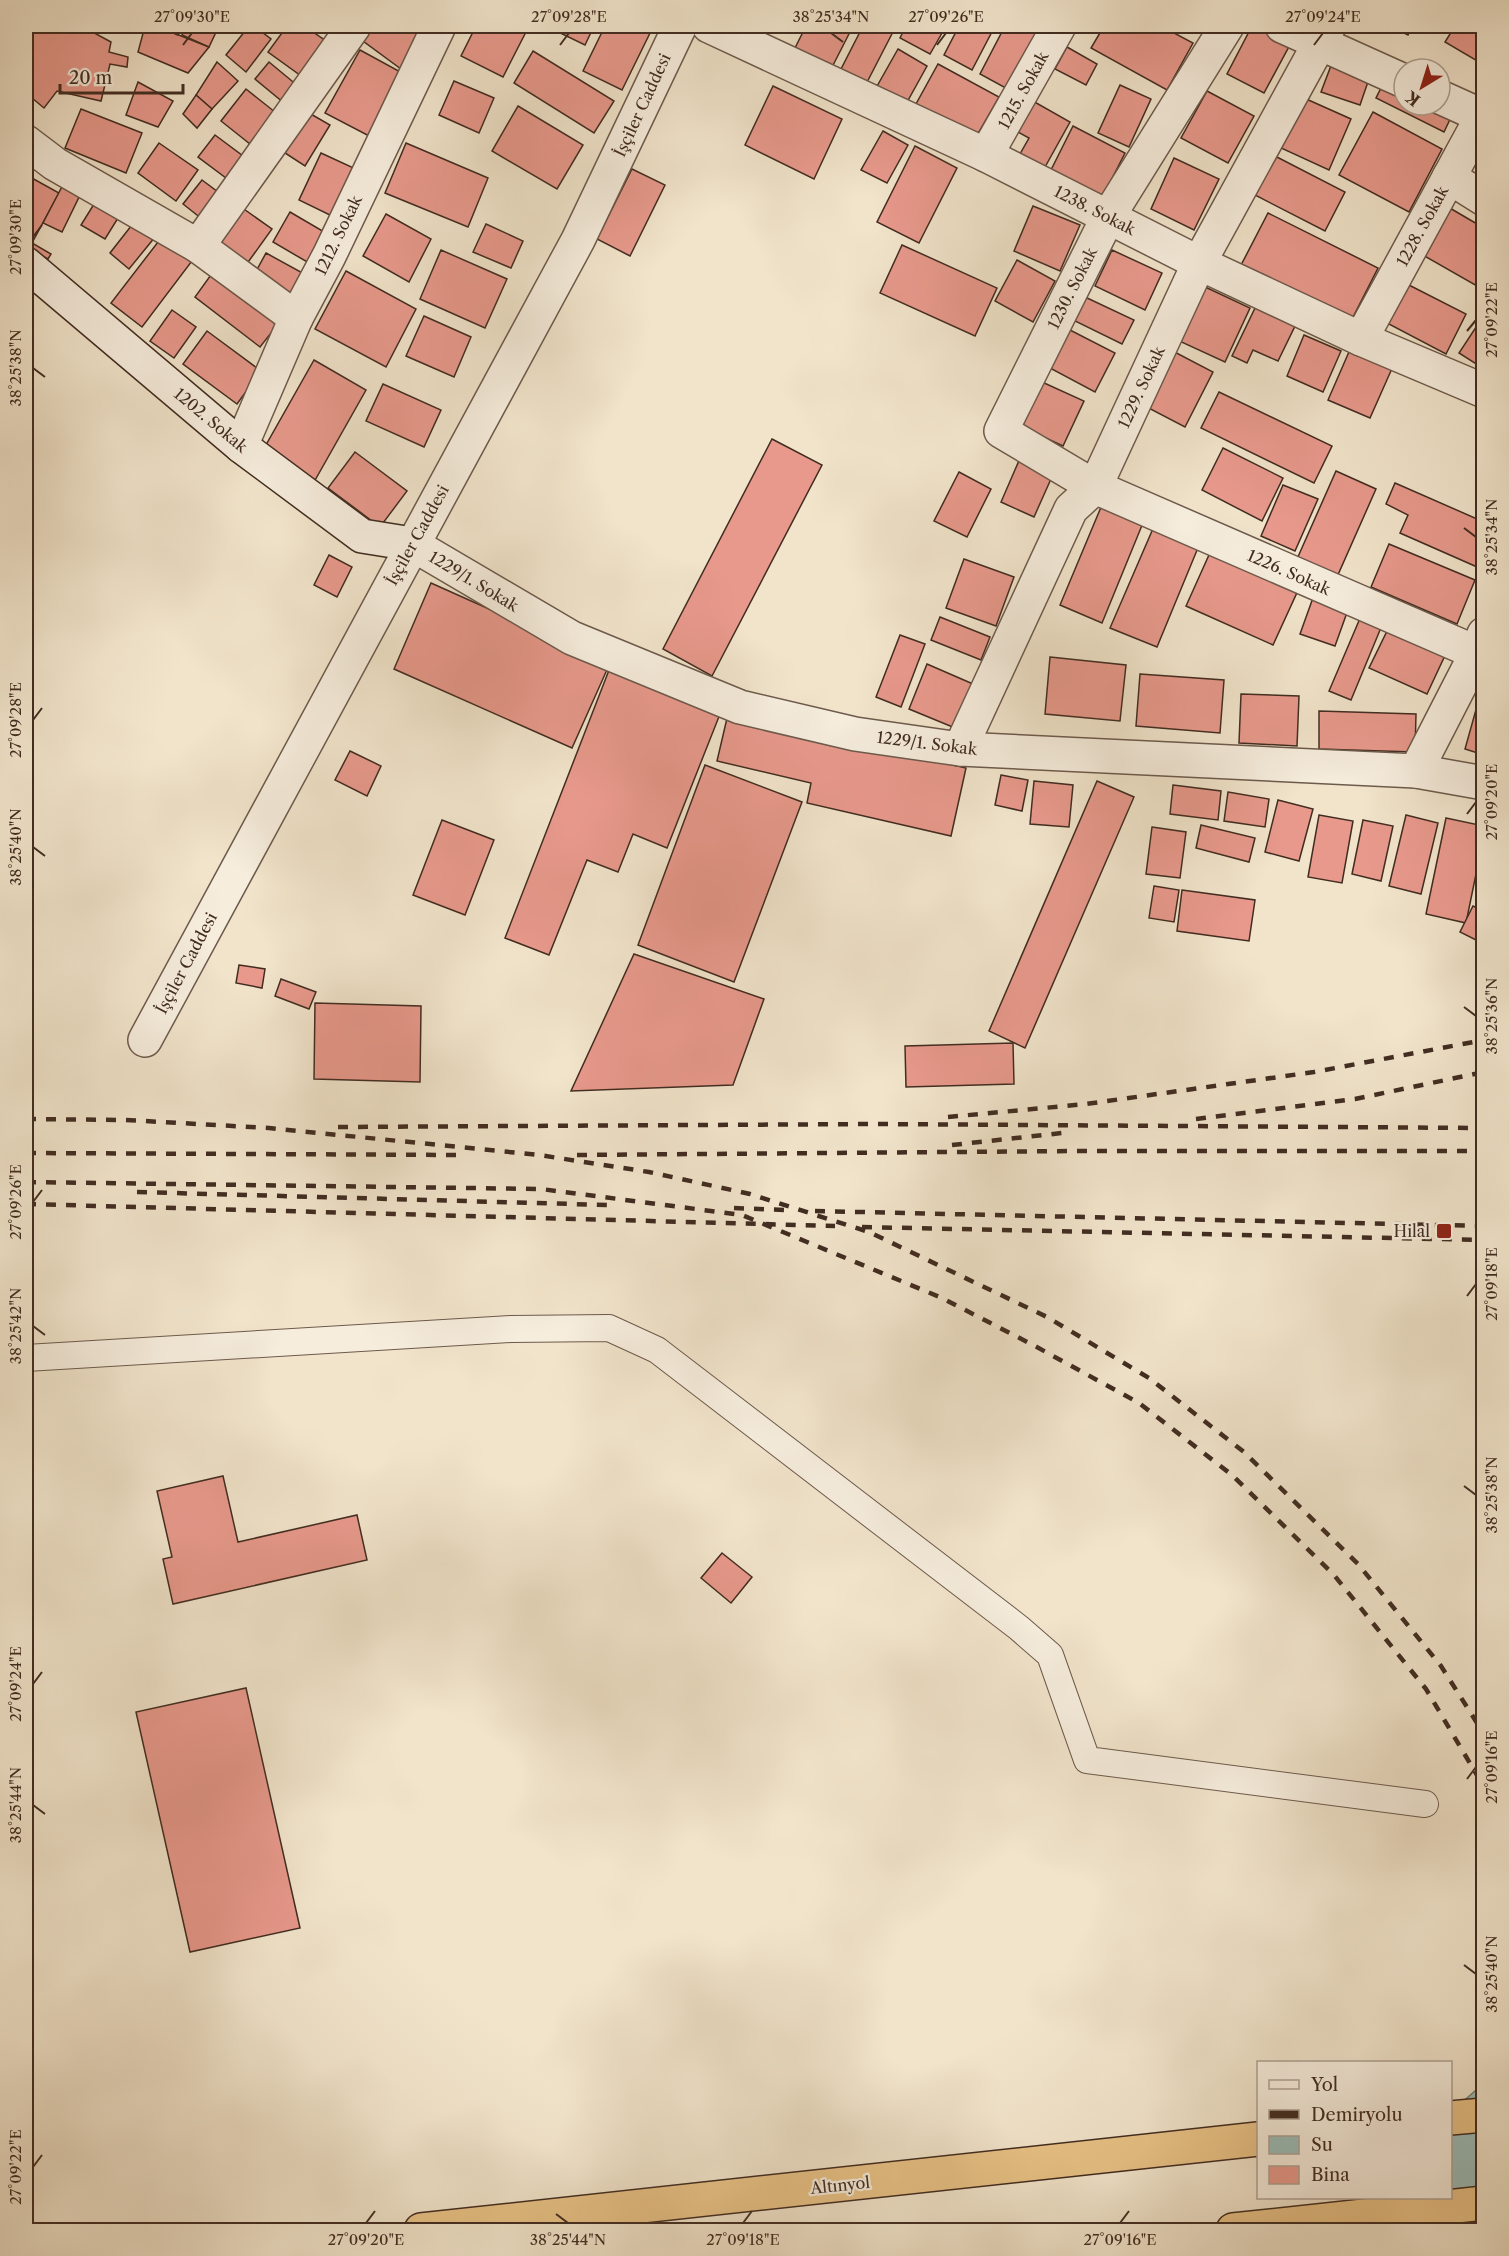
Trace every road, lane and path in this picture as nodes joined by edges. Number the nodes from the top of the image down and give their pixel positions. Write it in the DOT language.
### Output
graph roads {
  1 [pos="354,26"];
  2 [pos="439,26"];
  3 [pos="680,26"];
  4 [pos="709,26"];
  5 [pos="1059,26"];
  6 [pos="1227,26"];
  7 [pos="1282,26"];
  8 [pos="1324,34"];
  9 [pos="1392,74"];
  10 [pos="1452,102"];
  11 [pos="1483,115"];
  12 [pos="26,141"];
  13 [pos="986,155"];
  14 [pos="1449,177"];
  15 [pos="1484,199"];
  16 [pos="1108,217"];
  17 [pos="198,246"];
  18 [pos="1199,263"];
  19 [pos="26,264"];
  20 [pos="296,318"];
  21 [pos="1361,339"];
  22 [pos="1484,391"];
  23 [pos="241,446"];
  24 [pos="1095,487"];
  25 [pos="412,544"];
  26 [pos="1481,648"];
  27 [pos="960,749"];
  28 [pos="1416,771"];
  29 [pos="1484,783"];
  30 [pos="145,1040"];
  31 [pos="26,1358"];
  32 [pos="1425,1803"];
  33 [pos="1484,2115"];
  34 [pos="1452,2118"];
  35 [pos="1257,2139"];
  36 [pos="1484,2204"];
  37 [pos="421,2230"];
  38 [pos="1233,2230"];
  1 -- 17 [label="street"];
  2 -- 20 [label="street, 1212. Sokak"];
  3 -- 25 [label="street, İşçiler Caddesi"];
  4 -- 13 [label="street, 1238. Sokak"];
  5 -- 13 [label="street, 1215. Sokak"];
  6 -- 16 [label="street, 1230. Sokak"];
  7 -- 8 [label="street"];
  8 -- 9 [label="street"];
  8 -- 18 [label="street, 1229. Sokak"];
  10 -- 11 [label="street"];
  11 -- 14 [label="street, 1228. Sokak"];
  12 -- 17 [label="street"];
  13 -- 16 [label="street, 1238. Sokak"];
  14 -- 15 [label="street"];
  14 -- 21 [label="street, 1228. Sokak"];
  16 -- 18 [label="street, 1238. Sokak"];
  16 -- 24 [label="street, 1230. Sokak"];
  17 -- 20 [label="street"];
  18 -- 21 [label="street, 1238. Sokak"];
  18 -- 24 [label="street, 1229. Sokak"];
  19 -- 23 [label="street, 1202. Sokak"];
  20 -- 23 [label="street, 1212. Sokak"];
  21 -- 22 [label="street, 1238. Sokak"];
  23 -- 25 [label="street, 1202. Sokak"];
  24 -- 26 [label="street, 1226. Sokak"];
  24 -- 27 [label="street, 1229. Sokak"];
  25 -- 27 [label="street, 1229/1. Sokak"];
  25 -- 30 [label="street, İşçiler Caddesi"];
  26 -- 28 [label="street"];
  27 -- 28 [label="street, 1229/1. Sokak"];
  28 -- 29 [label="street, 1229/1. Sokak"];
  31 -- 32 [label="lane"];
  33 -- 34 [label="highway"];
  35 -- 37 [label="highway, Altınyol"];
  36 -- 38 [label="highway"];
}
